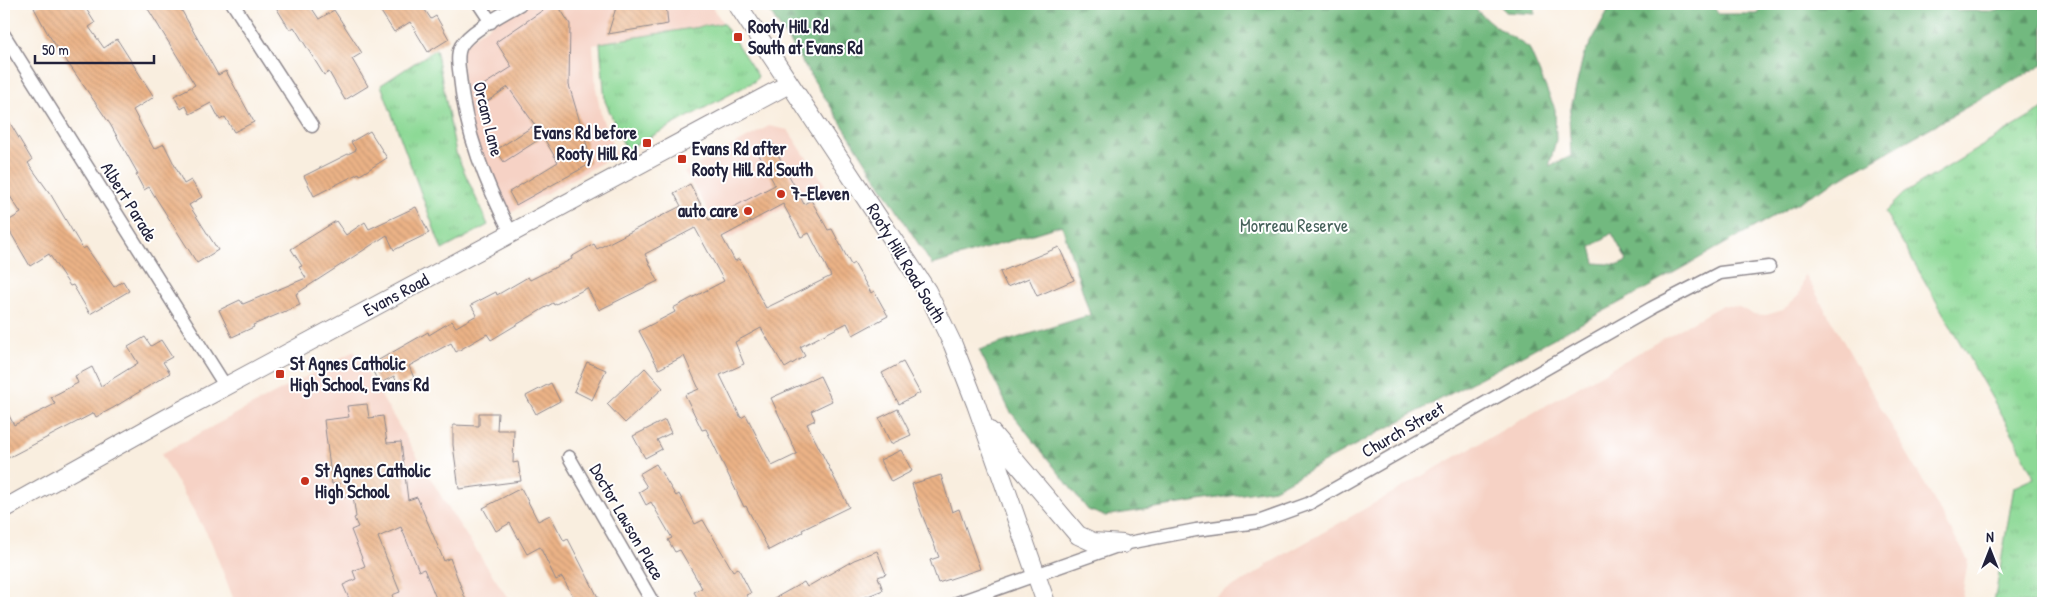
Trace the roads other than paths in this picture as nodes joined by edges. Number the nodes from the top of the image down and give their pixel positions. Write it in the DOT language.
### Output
graph roads {
  1 [pos="232,4"];
  2 [pos="479,4"];
  3 [pos="520,4"];
  4 [pos="737,4"];
  5 [pos="491,22"];
  6 [pos="4,35"];
  7 [pos="790,84"];
  8 [pos="312,126"];
  9 [pos="511,233"];
  10 [pos="1769,267"];
  11 [pos="226,387"];
  12 [pos="983,423"];
  13 [pos="570,458"];
  14 [pos="4,509"];
  15 [pos="1123,544"];
  16 [pos="1036,575"];
  17 [pos="653,603"];
  18 [pos="957,603"];
  19 [pos="1046,603"];
  1 -- 8 [label="street"];
  2 -- 5 [label="street"];
  3 -- 5 [label="street"];
  4 -- 7 [label="street, Rooty Hill Road South"];
  5 -- 9 [label="street, Orcam Lane"];
  6 -- 11 [label="street, Albert Parade"];
  7 -- 9 [label="street, Evans Road"];
  7 -- 12 [label="street, Rooty Hill Road South"];
  9 -- 11 [label="street, Evans Road"];
  10 -- 15 [label="street, Church Street"];
  11 -- 14 [label="street, Evans Road"];
  12 -- 15 [label="street"];
  12 -- 16 [label="street, Rooty Hill Road South"];
  13 -- 17 [label="street, Doctor Lawson Place"];
  15 -- 16 [label="street, Church Street"];
  16 -- 18 [label="street, Church Street"];
  16 -- 19 [label="street, Rooty Hill Road South"];
}
